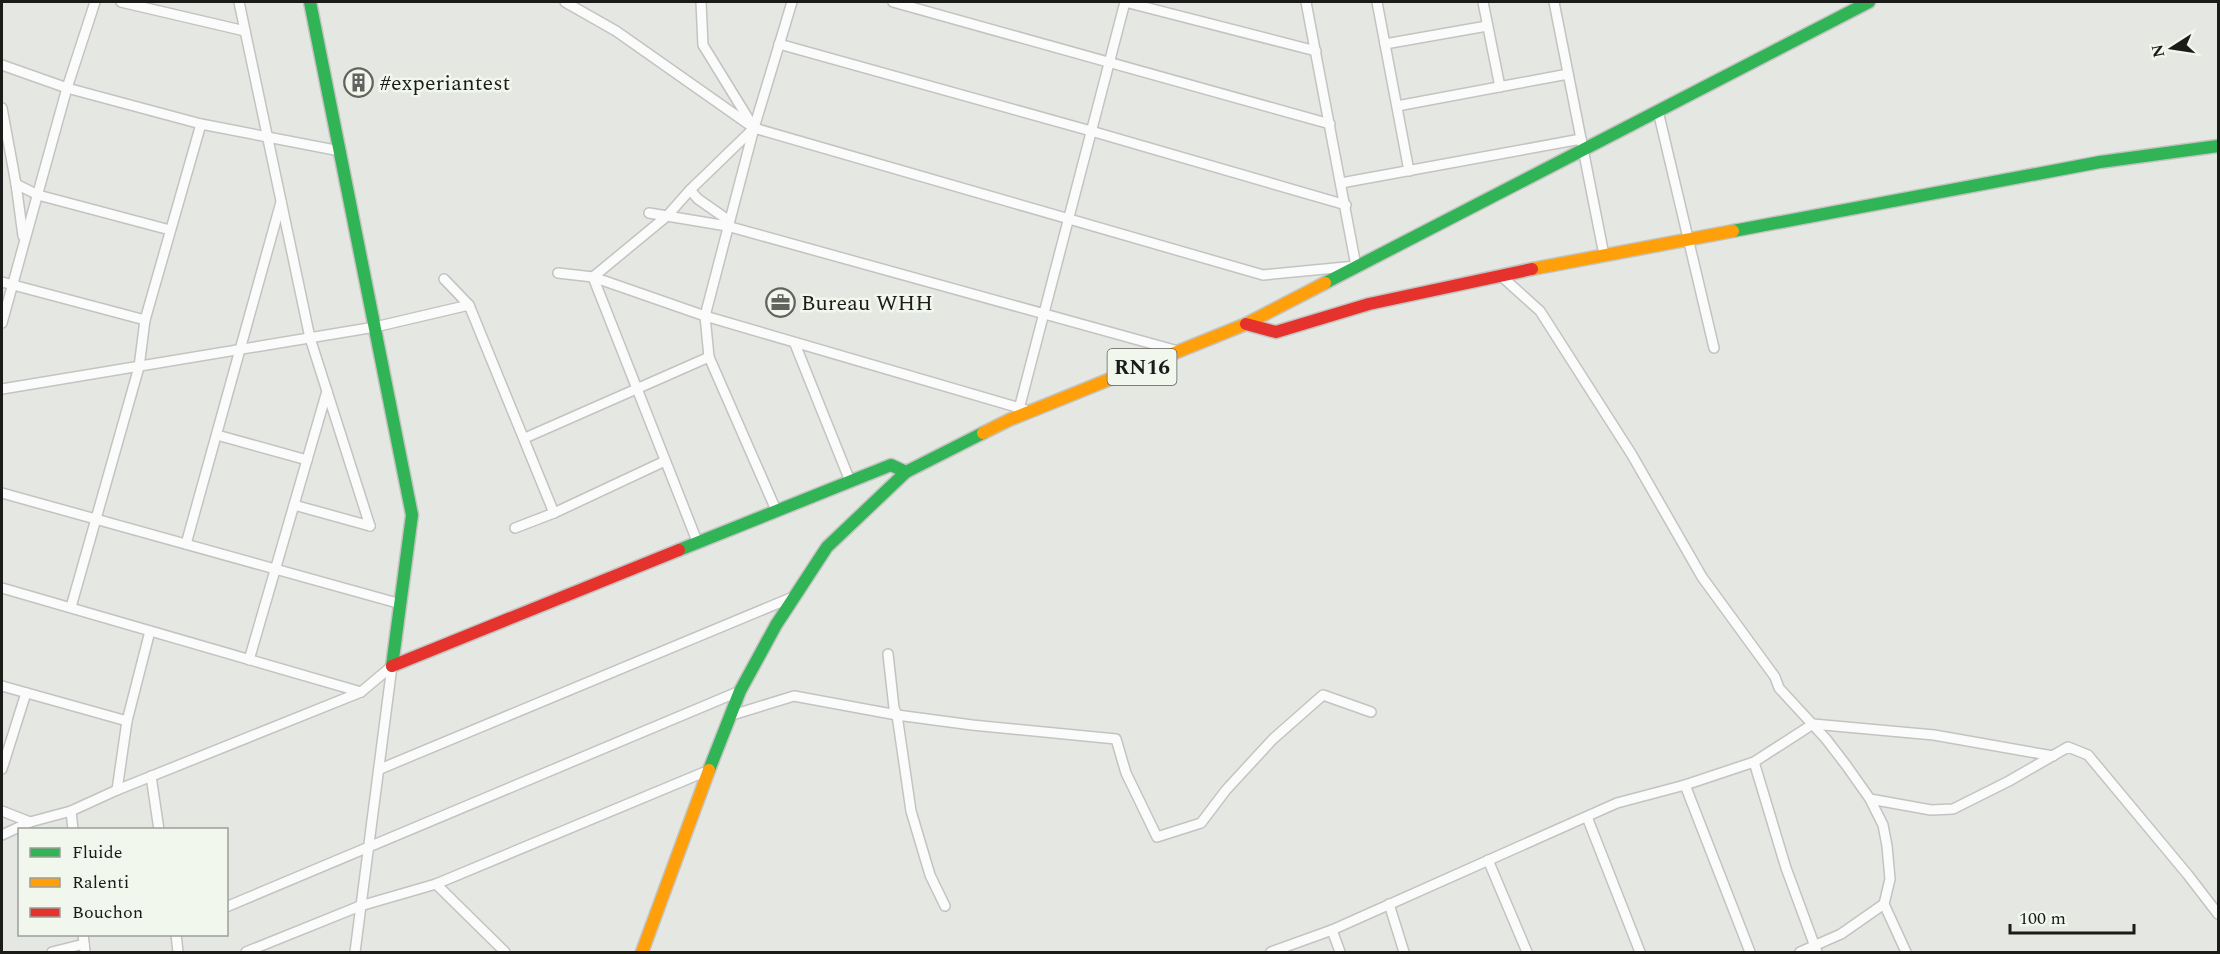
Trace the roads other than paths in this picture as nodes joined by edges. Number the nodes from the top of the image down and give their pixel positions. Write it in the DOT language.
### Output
graph roads {
  1 [pos="95,2"];
  2 [pos="121,2"];
  3 [pos="239,2"];
  4 [pos="310,2"];
  5 [pos="565,2"];
  6 [pos="700,2"];
  7 [pos="792,2"];
  8 [pos="893,2"];
  9 [pos="1125,2"];
  10 [pos="1306,2"];
  11 [pos="1377,2"];
  12 [pos="1483,2"];
  13 [pos="1554,2"];
  14 [pos="1869,2"];
  15 [pos="1487,26"];
  16 [pos="245,31"];
  17 [pos="779,44"];
  18 [pos="1385,44"];
  19 [pos="1316,51"];
  20 [pos="1109,61"];
  21 [pos="2,65"];
  22 [pos="1568,74"];
  23 [pos="1500,87"];
  24 [pos="67,88"];
  25 [pos="1397,106"];
  26 [pos="2,108"];
  27 [pos="1659,111"];
  28 [pos="201,124"];
  29 [pos="1330,124"];
  30 [pos="754,128"];
  31 [pos="1091,131"];
  32 [pos="268,138"];
  33 [pos="1582,145"];
  34 [pos="2218,146"];
  35 [pos="340,151"];
  36 [pos="1409,171"];
  37 [pos="1341,183"];
  38 [pos="16,184"];
  39 [pos="690,190"];
  40 [pos="38,195"];
  41 [pos="282,198"];
  42 [pos="1346,205"];
  43 [pos="649,213"];
  44 [pos="667,216"];
  45 [pos="1069,218"];
  46 [pos="728,223"];
  47 [pos="170,230"];
  48 [pos="1689,239"];
  49 [pos="23,242"];
  50 [pos="1604,255"];
  51 [pos="1356,266"];
  52 [pos="558,273"];
  53 [pos="1500,275"];
  54 [pos="593,277"];
  55 [pos="444,279"];
  56 [pos="6,283"];
  57 [pos="469,305"];
  58 [pos="1044,314"];
  59 [pos="705,316"];
  60 [pos="145,320"];
  61 [pos="2,323"];
  62 [pos="1246,324"];
  63 [pos="375,327"];
  64 [pos="310,338"];
  65 [pos="795,344"];
  66 [pos="1714,348"];
  67 [pos="240,351"];
  68 [pos="1179,351"];
  69 [pos="710,357"];
  70 [pos="140,367"];
  71 [pos="638,389"];
  72 [pos="2,390"];
  73 [pos="327,392"];
  74 [pos="1025,410"];
  75 [pos="217,435"];
  76 [pos="525,438"];
  77 [pos="307,460"];
  78 [pos="665,461"];
  79 [pos="906,472"];
  80 [pos="850,481"];
  81 [pos="2,493"];
  82 [pos="294,505"];
  83 [pos="776,510"];
  84 [pos="554,513"];
  85 [pos="96,519"];
  86 [pos="514,528"];
  87 [pos="697,541"];
  88 [pos="186,544"];
  89 [pos="276,569"];
  90 [pos="2,588"];
  91 [pos="793,597"];
  92 [pos="401,604"];
  93 [pos="71,607"];
  94 [pos="150,631"];
  95 [pos="888,654"];
  96 [pos="249,660"];
  97 [pos="392,666"];
  98 [pos="2,686"];
  99 [pos="740,691"];
  100 [pos="361,692"];
  101 [pos="27,693"];
  102 [pos="1371,712"];
  103 [pos="897,715"];
  104 [pos="729,716"];
  105 [pos="127,721"];
  106 [pos="1813,724"];
  107 [pos="2053,756"];
  108 [pos="1754,762"];
  109 [pos="2,769"];
  110 [pos="380,769"];
  111 [pos="707,771"];
  112 [pos="151,776"];
  113 [pos="1685,785"];
  114 [pos="117,790"];
  115 [pos="1870,799"];
  116 [pos="2,811"];
  117 [pos="71,811"];
  118 [pos="1587,816"];
  119 [pos="30,822"];
  120 [pos="73,828"];
  121 [pos="159,828"];
  122 [pos="2,835"];
  123 [pos="370,847"];
  124 [pos="1488,860"];
  125 [pos="436,884"];
  126 [pos="1389,904"];
  127 [pos="1884,904"];
  128 [pos="228,906"];
  129 [pos="360,906"];
  130 [pos="945,906"];
  131 [pos="2218,914"];
  132 [pos="1332,930"];
  133 [pos="176,936"];
  134 [pos="84,944"];
  135 [pos="1816,950"];
  136 [pos="52,952"];
  137 [pos="178,952"];
  138 [pos="246,952"];
  139 [pos="355,952"];
  140 [pos="505,952"];
  141 [pos="642,952"];
  142 [pos="1271,952"];
  143 [pos="1340,952"];
  144 [pos="1404,952"];
  145 [pos="1527,952"];
  146 [pos="1640,952"];
  147 [pos="1749,952"];
  148 [pos="1800,952"];
  149 [pos="1906,952"];
  1 -- 24 [label="street"];
  2 -- 16 [label="street"];
  3 -- 16 [label="street"];
  4 -- 35 [label="street"];
  5 -- 30 [label="street"];
  6 -- 30 [label="street"];
  7 -- 17 [label="street"];
  8 -- 20 [label="street"];
  9 -- 19 [label="street"];
  9 -- 20 [label="street"];
  10 -- 19 [label="street"];
  11 -- 18 [label="street"];
  12 -- 15 [label="street"];
  13 -- 22 [label="street"];
  14 -- 27 [label="street, RN16"];
  15 -- 18 [label="street"];
  15 -- 23 [label="street"];
  16 -- 32 [label="street"];
  17 -- 30 [label="street"];
  17 -- 31 [label="street"];
  18 -- 25 [label="street"];
  19 -- 29 [label="street"];
  20 -- 29 [label="street"];
  20 -- 31 [label="street"];
  21 -- 24 [label="street"];
  22 -- 23 [label="street"];
  22 -- 33 [label="street"];
  23 -- 25 [label="street"];
  24 -- 28 [label="street"];
  24 -- 40 [label="street"];
  25 -- 36 [label="street"];
  26 -- 38 [label="street"];
  27 -- 33 [label="street, RN16"];
  27 -- 48 [label="street"];
  28 -- 32 [label="street"];
  28 -- 47 [label="street"];
  29 -- 37 [label="street"];
  30 -- 39 [label="street"];
  30 -- 45 [label="street"];
  30 -- 46 [label="street"];
  31 -- 42 [label="street"];
  31 -- 45 [label="street"];
  32 -- 35 [label="street"];
  32 -- 41 [label="street"];
  33 -- 36 [label="street"];
  33 -- 50 [label="street"];
  33 -- 51 [label="street, RN16"];
  34 -- 48 [label="street"];
  35 -- 63 [label="street"];
  36 -- 37 [label="street"];
  37 -- 42 [label="street"];
  38 -- 40 [label="street"];
  38 -- 49 [label="street"];
  39 -- 44 [label="street"];
  39 -- 46 [label="street"];
  40 -- 47 [label="street"];
  40 -- 49 [label="street"];
  41 -- 64 [label="street"];
  41 -- 67 [label="street"];
  42 -- 51 [label="street"];
  43 -- 44 [label="street"];
  44 -- 46 [label="street"];
  44 -- 54 [label="street"];
  45 -- 51 [label="street"];
  45 -- 58 [label="street"];
  46 -- 58 [label="street"];
  46 -- 59 [label="street"];
  47 -- 60 [label="street"];
  48 -- 50 [label="street"];
  48 -- 66 [label="street"];
  49 -- 56 [label="street"];
  50 -- 53 [label="street"];
  51 -- 62 [label="street, RN16"];
  52 -- 54 [label="street"];
  53 -- 62 [label="street"];
  53 -- 106 [label="street"];
  54 -- 59 [label="street"];
  54 -- 71 [label="street"];
  55 -- 57 [label="street"];
  56 -- 60 [label="street"];
  56 -- 61 [label="street"];
  57 -- 63 [label="street"];
  57 -- 76 [label="street"];
  58 -- 68 [label="street"];
  58 -- 74 [label="street"];
  59 -- 65 [label="street"];
  59 -- 69 [label="street"];
  60 -- 70 [label="street"];
  62 -- 68 [label="street, RN16"];
  63 -- 64 [label="street"];
  63 -- 92 [label="street"];
  64 -- 67 [label="street"];
  64 -- 73 [label="street"];
  65 -- 74 [label="street"];
  65 -- 80 [label="street"];
  67 -- 70 [label="street"];
  67 -- 75 [label="street"];
  68 -- 74 [label="street, RN16"];
  69 -- 71 [label="street"];
  69 -- 83 [label="street"];
  70 -- 72 [label="street"];
  70 -- 85 [label="street"];
  71 -- 76 [label="street"];
  71 -- 78 [label="street"];
  73 -- 77 [label="street"];
  73 -- 82 [label="street"];
  74 -- 79 [label="street, RN16"];
  75 -- 77 [label="street"];
  75 -- 88 [label="street"];
  76 -- 84 [label="street"];
  77 -- 82 [label="street"];
  78 -- 84 [label="street"];
  78 -- 87 [label="street"];
  79 -- 80 [label="street"];
  79 -- 91 [label="street, RN16"];
  80 -- 83 [label="street"];
  81 -- 85 [label="street"];
  82 -- 89 [label="street"];
  83 -- 87 [label="street"];
  84 -- 86 [label="street"];
  85 -- 88 [label="street"];
  85 -- 93 [label="street"];
  87 -- 97 [label="street"];
  88 -- 89 [label="street"];
  89 -- 92 [label="street"];
  89 -- 96 [label="street"];
  90 -- 93 [label="street"];
  91 -- 99 [label="street, RN16"];
  91 -- 110 [label="street"];
  92 -- 97 [label="street"];
  93 -- 94 [label="street"];
  94 -- 96 [label="street"];
  94 -- 105 [label="street"];
  95 -- 103 [label="street"];
  96 -- 100 [label="street"];
  97 -- 100 [label="street"];
  97 -- 110 [label="street"];
  98 -- 101 [label="street"];
  99 -- 104 [label="street, RN16"];
  99 -- 123 [label="street"];
  100 -- 112 [label="street"];
  101 -- 105 [label="street"];
  101 -- 109 [label="street"];
  102 -- 103 [label="street"];
  103 -- 104 [label="street"];
  103 -- 130 [label="street"];
  104 -- 111 [label="street, RN16"];
  105 -- 114 [label="street"];
  106 -- 107 [label="street"];
  106 -- 108 [label="street"];
  106 -- 115 [label="street"];
  107 -- 115 [label="street"];
  107 -- 131 [label="street"];
  108 -- 113 [label="street"];
  108 -- 135 [label="street"];
  110 -- 123 [label="street"];
  111 -- 125 [label="street"];
  111 -- 141 [label="street, RN16"];
  112 -- 114 [label="street"];
  112 -- 121 [label="street"];
  113 -- 118 [label="street"];
  113 -- 147 [label="street"];
  114 -- 117 [label="street"];
  115 -- 127 [label="street"];
  116 -- 119 [label="street"];
  117 -- 119 [label="street"];
  117 -- 120 [label="street"];
  118 -- 124 [label="street"];
  118 -- 146 [label="street"];
  119 -- 122 [label="street"];
  123 -- 128 [label="street"];
  123 -- 129 [label="street"];
  124 -- 126 [label="street"];
  124 -- 145 [label="street"];
  125 -- 129 [label="street"];
  125 -- 140 [label="street"];
  126 -- 132 [label="street"];
  126 -- 144 [label="street"];
  127 -- 135 [label="street"];
  127 -- 149 [label="street"];
  129 -- 138 [label="street"];
  129 -- 139 [label="street"];
  132 -- 142 [label="street"];
  132 -- 143 [label="street"];
  133 -- 137 [label="street"];
  134 -- 136 [label="street"];
  135 -- 148 [label="street"];
}
